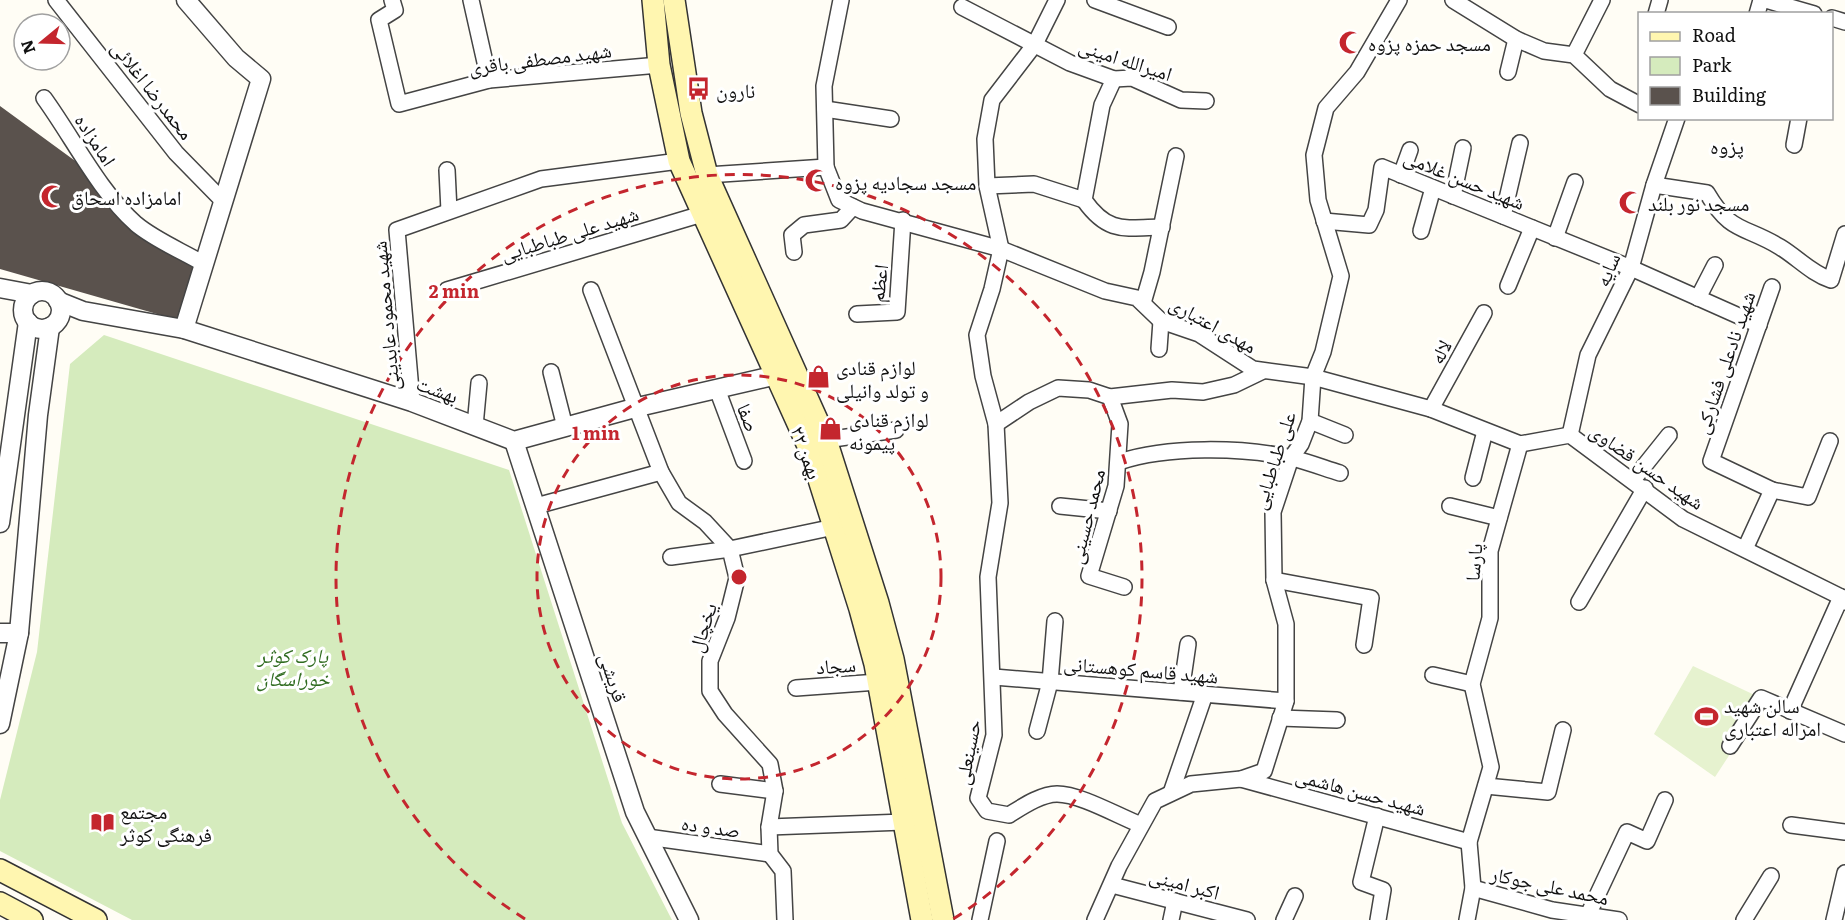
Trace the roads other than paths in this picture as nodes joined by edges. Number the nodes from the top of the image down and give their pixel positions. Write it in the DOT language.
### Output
graph roads {
  1 [pos="56,0"];
  2 [pos="186,0"];
  3 [pos="392,0"];
  4 [pos="471,0"];
  5 [pos="653,0"];
  6 [pos="674,0"];
  7 [pos="841,0"];
  8 [pos="1057,0"];
  9 [pos="1095,0"];
  10 [pos="1399,0"];
  11 [pos="1453,0"];
  12 [pos="1602,0"];
  13 [pos="1769,1"];
  14 [pos="962,7"];
  15 [pos="1807,12"];
  16 [pos="1168,27"];
  17 [pos="1516,39"];
  18 [pos="1035,44"];
  19 [pos="1574,55"];
  20 [pos="659,65"];
  21 [pos="1508,72"];
  22 [pos="1114,79"];
  23 [pos="489,80"];
  24 [pos="44,98"];
  25 [pos="1206,101"];
  26 [pos="1638,104"];
  27 [pos="825,109"];
  28 [pos="891,119"];
  29 [pos="1676,120"];
  30 [pos="1799,120"];
  31 [pos="1520,144"];
  32 [pos="1794,145"];
  33 [pos="1463,148"];
  34 [pos="1410,150"];
  35 [pos="1176,156"];
  36 [pos="679,161"];
  37 [pos="826,167"];
  38 [pos="447,170"];
  39 [pos="706,175"];
  40 [pos="1401,175"];
  41 [pos="1575,182"];
  42 [pos="1654,185"];
  43 [pos="987,186"];
  44 [pos="1433,188"];
  45 [pos="1454,196"];
  46 [pos="1084,200"];
  47 [pos="223,201"];
  48 [pos="853,207"];
  49 [pos="449,211"];
  50 [pos="702,214"];
  51 [pos="1503,216"];
  52 [pos="903,220"];
  53 [pos="1324,221"];
  54 [pos="1162,227"];
  55 [pos="1532,228"];
  56 [pos="1421,231"];
  57 [pos="1845,234"];
  58 [pos="1555,237"];
  59 [pos="1001,249"];
  60 [pos="794,252"];
  61 [pos="204,264"];
  62 [pos="1715,265"];
  63 [pos="1631,268"];
  64 [pos="1508,286"];
  65 [pos="1772,287"];
  66 [pos="0,288"];
  67 [pos="447,290"];
  68 [pos="591,290"];
  69 [pos="1698,298"];
  70 [pos="1143,303"];
  71 [pos="28,308"];
  72 [pos="1484,313"];
  73 [pos="857,314"];
  74 [pos="56,315"];
  75 [pos="1161,321"];
  76 [pos="1759,325"];
  77 [pos="184,329"];
  78 [pos="1159,349"];
  79 [pos="1263,371"];
  80 [pos="551,372"];
  81 [pos="777,375"];
  82 [pos="1313,377"];
  83 [pos="479,383"];
  84 [pos="717,389"];
  85 [pos="1110,397"];
  86 [pos="412,402"];
  87 [pos="638,407"];
  88 [pos="1431,409"];
  89 [pos="1310,421"];
  90 [pos="996,424"];
  91 [pos="475,426"];
  92 [pos="565,427"];
  93 [pos="896,430"];
  94 [pos="1485,431"];
  95 [pos="1345,435"];
  96 [pos="1570,435"];
  97 [pos="1669,435"];
  98 [pos="826,440"];
  99 [pos="514,441"];
  100 [pos="1830,441"];
  101 [pos="1520,444"];
  102 [pos="1291,458"];
  103 [pos="744,461"];
  104 [pos="1119,462"];
  105 [pos="4,464"];
  106 [pos="661,472"];
  107 [pos="1340,473"];
  108 [pos="1473,478"];
  109 [pos="1639,484"];
  110 [pos="1772,490"];
  111 [pos="536,506"];
  112 [pos="1060,506"];
  113 [pos="1450,506"];
  114 [pos="1109,511"];
  115 [pos="1499,518"];
  116 [pos="0,523"];
  117 [pos="834,528"];
  118 [pos="730,549"];
  119 [pos="1745,549"];
  120 [pos="853,556"];
  121 [pos="671,557"];
  122 [pos="1274,580"];
  123 [pos="1124,587"];
  124 [pos="1843,599"];
  125 [pos="1579,602"];
  126 [pos="1055,621"];
  127 [pos="0,633"];
  128 [pos="19,633"];
  129 [pos="1188,644"];
  130 [pos="1364,645"];
  131 [pos="1433,675"];
  132 [pos="994,677"];
  133 [pos="878,682"];
  134 [pos="1050,682"];
  135 [pos="1472,684"];
  136 [pos="796,688"];
  137 [pos="1182,692"];
  138 [pos="1205,694"];
  139 [pos="1286,701"];
  140 [pos="1790,711"];
  141 [pos="1280,718"];
  142 [pos="1337,720"];
  143 [pos="0,724"];
  144 [pos="1563,730"];
  145 [pos="1037,731"];
  146 [pos="1845,734"];
  147 [pos="1730,746"];
  148 [pos="1241,779"];
  149 [pos="720,784"];
  150 [pos="1486,786"];
  151 [pos="775,791"];
  152 [pos="1171,793"];
  153 [pos="1665,800"];
  154 [pos="1377,816"];
  155 [pos="904,822"];
  156 [pos="1141,825"];
  157 [pos="1791,825"];
  158 [pos="769,827"];
  159 [pos="1845,832"];
  160 [pos="647,837"];
  161 [pos="997,841"];
  162 [pos="1469,842"];
  163 [pos="770,854"];
  164 [pos="0,870"];
  165 [pos="1845,873"];
  166 [pos="1771,876"];
  167 [pos="1112,885"];
  168 [pos="1473,888"];
  169 [pos="1295,896"];
  170 [pos="1175,901"];
  171 [pos="0,903"];
  172 [pos="1588,915"];
  173 [pos="1565,916"];
  174 [pos="25,918"];
  175 [pos="96,920"];
  176 [pos="689,920"];
  177 [pos="785,920"];
  178 [pos="921,920"];
  179 [pos="943,920"];
  180 [pos="980,920"];
  181 [pos="1095,920"];
  182 [pos="1171,920"];
  183 [pos="1247,920"];
  184 [pos="1284,920"];
  185 [pos="1378,920"];
  186 [pos="1467,920"];
  187 [pos="1619,920"];
  188 [pos="1744,920"];
  189 [pos="1834,920"];
  1 -- 47 [label="street, محمدرضا اغلائی"];
  2 -- 47 [label="street"];
  3 -- 23 [label="street, شهید مصطفی باقری"];
  4 -- 23 [label="street"];
  5 -- 20 [label="main road, ۲۲ بهمن"];
  6 -- 39 [label="main road, ۲۲ بهمن"];
  7 -- 27 [label="street"];
  8 -- 18 [label="street"];
  9 -- 16 [label="street"];
  10 -- 53 [label="street, علی طباطبایی"];
  11 -- 17 [label="street"];
  12 -- 19 [label="street"];
  13 -- 15 [label="street"];
  14 -- 18 [label="street, امیرالله امینی"];
  17 -- 19 [label="street"];
  17 -- 21 [label="street"];
  18 -- 22 [label="street, امیرالله امینی"];
  18 -- 43 [label="street"];
  19 -- 26 [label="street"];
  20 -- 23 [label="street, شهید مصطفی باقری"];
  20 -- 36 [label="main road, ۲۲ بهمن"];
  22 -- 25 [label="street, امیرالله امینی"];
  22 -- 46 [label="street"];
  24 -- 61 [label="street, امامزاده"];
  27 -- 28 [label="street"];
  27 -- 37 [label="street"];
  29 -- 42 [label="street, سایه"];
  30 -- 32 [label="street"];
  31 -- 51 [label="street"];
  33 -- 45 [label="street"];
  34 -- 40 [label="street"];
  35 -- 54 [label="street"];
  36 -- 49 [label="street, شهید محمود عابدینی"];
  36 -- 50 [label="main road, ۲۲ بهمن"];
  37 -- 39 [label="street"];
  37 -- 48 [label="street"];
  38 -- 49 [label="street"];
  39 -- 98 [label="main road, ۲۲ بهمن"];
  40 -- 44 [label="street, شهید حسن غلامی"];
  40 -- 53 [label="street, شهید حسن غلامی"];
  41 -- 58 [label="street"];
  42 -- 57 [label="street"];
  42 -- 63 [label="street, سایه"];
  43 -- 46 [label="street"];
  43 -- 59 [label="street"];
  44 -- 45 [label="street, شهید حسن غلامی"];
  44 -- 56 [label="street"];
  45 -- 51 [label="street, شهید حسن غلامی"];
  46 -- 54 [label="street"];
  47 -- 61 [label="street"];
  48 -- 52 [label="street, مهدی اعتباری"];
  48 -- 60 [label="street"];
  49 -- 86 [label="street, شهید محمود عابدینی"];
  50 -- 67 [label="street, شهید علی طباطبایی"];
  50 -- 81 [label="main road, ۲۲ بهمن"];
  51 -- 55 [label="street, شهید حسن غلامی"];
  52 -- 59 [label="street, مهدی اعتباری"];
  52 -- 73 [label="street, اعظم"];
  53 -- 82 [label="street, علی طباطبایی"];
  54 -- 70 [label="street"];
  55 -- 58 [label="street, شهید حسن غلامی"];
  55 -- 64 [label="street"];
  58 -- 63 [label="street, شهید حسن غلامی"];
  59 -- 70 [label="street, مهدی اعتباری"];
  59 -- 90 [label="street, حسینعلی"];
  61 -- 77 [label="street"];
  62 -- 69 [label="street"];
  63 -- 69 [label="street, شهید حسن غلامی"];
  63 -- 96 [label="street, سایه"];
  65 -- 76 [label="street, شهید نادعلی فشارکی"];
  66 -- 71 [label="street"];
  68 -- 87 [label="street, یخچال"];
  69 -- 76 [label="street, شهید حسن غلامی"];
  70 -- 75 [label="street, مهدی اعتباری"];
  71 -- 74 [label="street"];
  71 -- 74 [label="street"];
  71 -- 105 [label="street"];
  72 -- 88 [label="street, لاله"];
  74 -- 77 [label="street, بهشت"];
  74 -- 128 [label="street"];
  75 -- 78 [label="street"];
  75 -- 79 [label="street, مهدی اعتباری"];
  76 -- 110 [label="street, شهید نادعلی فشارکی"];
  77 -- 86 [label="street, بهشت"];
  79 -- 82 [label="street, مهدی اعتباری"];
  79 -- 85 [label="street"];
  80 -- 92 [label="street"];
  81 -- 84 [label="street"];
  81 -- 117 [label="main road, ۲۲ بهمن"];
  82 -- 88 [label="street"];
  82 -- 89 [label="street, علی طباطبایی"];
  83 -- 91 [label="street"];
  84 -- 87 [label="street"];
  84 -- 103 [label="street, صفا"];
  85 -- 90 [label="street"];
  85 -- 104 [label="street, محمد حسینی"];
  86 -- 91 [label="street, بهشت"];
  87 -- 92 [label="street"];
  87 -- 106 [label="street, یخچال"];
  88 -- 94 [label="street"];
  89 -- 95 [label="street"];
  89 -- 102 [label="street, علی طباطبایی"];
  90 -- 132 [label="street, حسینعلی"];
  91 -- 99 [label="street, بهشت"];
  92 -- 99 [label="street"];
  93 -- 98 [label="street"];
  94 -- 101 [label="street"];
  94 -- 108 [label="street"];
  96 -- 101 [label="street, شهید حسن قضاوی"];
  96 -- 109 [label="street, شهید حسن قضاوی"];
  97 -- 109 [label="street"];
  98 -- 120 [label="main road, ۲۲ بهمن"];
  99 -- 111 [label="street, قریشی"];
  100 -- 110 [label="street"];
  101 -- 115 [label="street, پارسا"];
  102 -- 104 [label="street"];
  102 -- 107 [label="street"];
  102 -- 122 [label="street, علی طباطبایی"];
  104 -- 114 [label="street, محمد حسینی"];
  105 -- 116 [label="street"];
  106 -- 111 [label="street"];
  106 -- 118 [label="street, یخچال"];
  109 -- 119 [label="street, شهید حسن قضاوی"];
  109 -- 125 [label="street"];
  110 -- 119 [label="street"];
  111 -- 160 [label="street, قریشی"];
  112 -- 114 [label="street"];
  113 -- 115 [label="street"];
  114 -- 123 [label="street, محمد حسینی"];
  115 -- 135 [label="street, پارسا"];
  117 -- 118 [label="street"];
  117 -- 120 [label="main road, ۲۲ بهمن"];
  118 -- 121 [label="street"];
  118 -- 151 [label="street, یخچال"];
  119 -- 124 [label="street, شهید حسن قضاوی"];
  120 -- 133 [label="main road, ۲۲ بهمن"];
  120 -- 179 [label="main road, ۲۲ بهمن"];
  122 -- 130 [label="street"];
  122 -- 139 [label="street, علی طباطبایی"];
  124 -- 140 [label="street"];
  126 -- 134 [label="street"];
  127 -- 128 [label="street"];
  128 -- 143 [label="street"];
  129 -- 137 [label="street"];
  131 -- 135 [label="street"];
  132 -- 134 [label="street, شهید قاسم کوهستانی"];
  132 -- 156 [label="street, حسینعلی"];
  133 -- 136 [label="street, سجاد"];
  133 -- 155 [label="main road, ۲۲ بهمن"];
  134 -- 137 [label="street, شهید قاسم کوهستانی"];
  134 -- 145 [label="street"];
  135 -- 150 [label="street"];
  137 -- 138 [label="street, شهید قاسم کوهستانی"];
  138 -- 139 [label="street, شهید قاسم کوهستانی"];
  138 -- 152 [label="street"];
  139 -- 141 [label="street, علی طباطبایی"];
  140 -- 146 [label="street"];
  140 -- 147 [label="street"];
  141 -- 142 [label="street"];
  141 -- 148 [label="street, علی طباطبایی"];
  144 -- 150 [label="street"];
  148 -- 152 [label="street, علی طباطبایی"];
  148 -- 154 [label="street, شهید حسن هاشمی"];
  149 -- 151 [label="street"];
  150 -- 162 [label="street"];
  151 -- 158 [label="street, یخچال"];
  152 -- 156 [label="street, علی طباطبایی"];
  153 -- 172 [label="street"];
  154 -- 162 [label="street, شهید حسن هاشمی"];
  154 -- 185 [label="street"];
  155 -- 158 [label="street"];
  155 -- 178 [label="main road, ۲۲ بهمن"];
  156 -- 167 [label="street, علی طباطبایی"];
  157 -- 159 [label="street"];
  158 -- 163 [label="street, یخچال"];
  160 -- 163 [label="street, صد و ده"];
  160 -- 176 [label="street, قریشی"];
  161 -- 180 [label="street"];
  162 -- 168 [label="street"];
  163 -- 177 [label="street, یخچال"];
  164 -- 175 [label="main road"];
  165 -- 189 [label="street"];
  166 -- 188 [label="street"];
  167 -- 170 [label="street, اکبر امینی"];
  167 -- 181 [label="street, علی طباطبایی"];
  168 -- 173 [label="street, محمد علی جوکار"];
  168 -- 186 [label="street"];
  169 -- 184 [label="street"];
  170 -- 182 [label="street"];
  170 -- 183 [label="street, اکبر امینی"];
  171 -- 174 [label="main road"];
  172 -- 173 [label="street, محمد علی جوکار"];
  172 -- 187 [label="street, محمد علی جوکار"];
}
